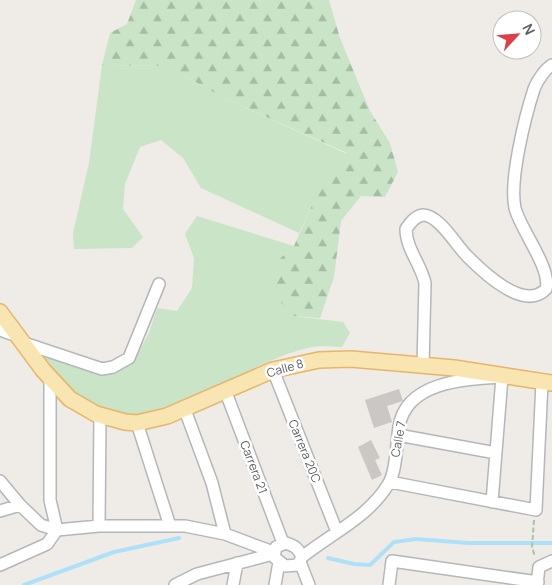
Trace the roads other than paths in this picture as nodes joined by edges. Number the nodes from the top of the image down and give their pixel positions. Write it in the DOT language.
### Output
graph roads {
  1 [pos="552,65"];
  2 [pos="159,284"];
  3 [pos="0,312"];
  4 [pos="0,330"];
  5 [pos="20,340"];
  6 [pos="424,366"];
  7 [pos="273,370"];
  8 [pos="47,374"];
  9 [pos="502,377"];
  10 [pos="547,383"];
  11 [pos="225,390"];
  12 [pos="185,410"];
  13 [pos="100,415"];
  14 [pos="137,423"];
  15 [pos="398,435"];
  16 [pos="496,452"];
  17 [pos="0,481"];
  18 [pos="390,482"];
  19 [pos="492,502"];
  20 [pos="20,505"];
  21 [pos="0,511"];
  22 [pos="99,526"];
  23 [pos="170,526"];
  24 [pos="57,530"];
  25 [pos="338,532"];
  26 [pos="225,534"];
  27 [pos="283,543"];
  28 [pos="320,543"];
  29 [pos="296,546"];
  30 [pos="279,559"];
  31 [pos="301,559"];
  32 [pos="552,561"];
  33 [pos="237,562"];
  34 [pos="0,565"];
  35 [pos="196,579"];
  36 [pos="308,582"];
  37 [pos="507,582"];
  38 [pos="537,583"];
  39 [pos="175,585"];
  40 [pos="233,585"];
  41 [pos="274,585"];
  42 [pos="389,585"];
  1 -- 6 [label="street"];
  2 -- 5 [label="street"];
  3 -- 5 [label="main road, Calle 8"];
  4 -- 5 [label="street"];
  5 -- 8 [label="main road, Calle 8"];
  6 -- 7 [label="main road, Calle 8"];
  6 -- 9 [label="main road, Calle 8"];
  7 -- 11 [label="main road, Calle 8"];
  7 -- 25 [label="street, Carrera 20C"];
  8 -- 13 [label="main road, Calle 8"];
  8 -- 24 [label="street"];
  9 -- 10 [label="main road, Calle 8"];
  9 -- 15 [label="street, Calle 7"];
  9 -- 16 [label="street"];
  10 -- 19 [label="street"];
  11 -- 12 [label="main road, Calle 8"];
  11 -- 27 [label="street, Carrera 21"];
  12 -- 14 [label="main road, Calle 8"];
  12 -- 26 [label="street"];
  13 -- 14 [label="main road, Calle 8"];
  13 -- 22 [label="street"];
  14 -- 23 [label="street"];
  15 -- 16 [label="street"];
  15 -- 18 [label="street, Calle 7"];
  16 -- 19 [label="street"];
  17 -- 20 [label="street"];
  18 -- 19 [label="street"];
  18 -- 25 [label="street, Calle 7"];
  20 -- 21 [label="street"];
  20 -- 24 [label="street"];
  22 -- 23 [label="street"];
  22 -- 24 [label="street"];
  23 -- 26 [label="street"];
  24 -- 34 [label="street"];
  25 -- 28 [label="street, Calle 7"];
  26 -- 30 [label="street"];
  27 -- 29 [label="street"];
  27 -- 30 [label="street"];
  28 -- 29 [label="street, Calle 7"];
  28 -- 31 [label="street, Calle 7"];
  29 -- 31 [label="street"];
  30 -- 31 [label="street, Calle 7"];
  30 -- 33 [label="street, Calle 7"];
  30 -- 36 [label="street"];
  30 -- 41 [label="street"];
  31 -- 36 [label="street"];
  32 -- 38 [label="street"];
  33 -- 35 [label="street, Calle 7"];
  33 -- 40 [label="street"];
  35 -- 39 [label="street, Calle 7"];
  37 -- 38 [label="street"];
  37 -- 42 [label="street"];
}
